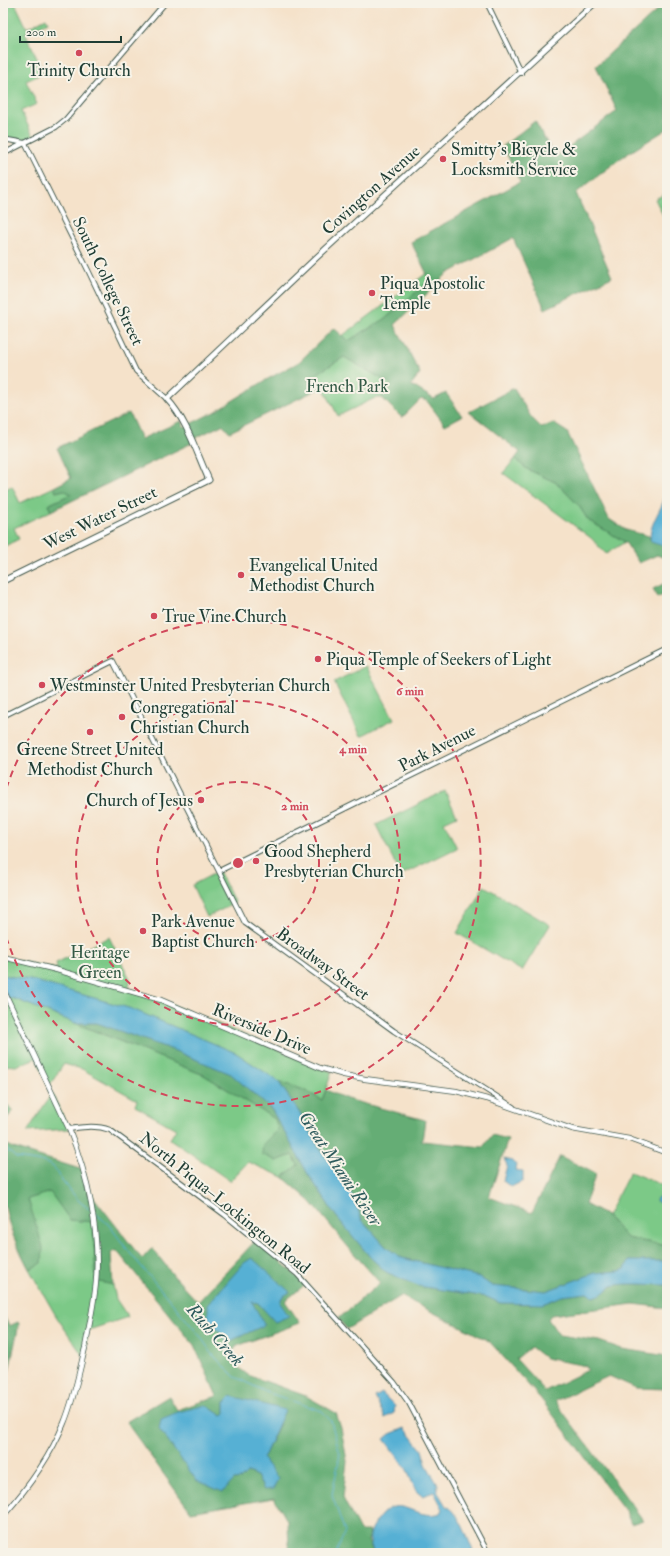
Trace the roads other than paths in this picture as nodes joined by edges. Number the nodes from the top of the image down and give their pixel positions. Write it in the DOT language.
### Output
graph roads {
  1 [pos="165,3"];
  2 [pos="488,3"];
  3 [pos="595,3"];
  4 [pos="521,73"];
  5 [pos="3,139"];
  6 [pos="25,143"];
  7 [pos="3,154"];
  8 [pos="167,399"];
  9 [pos="209,480"];
  10 [pos="3,582"];
  11 [pos="667,649"];
  12 [pos="3,716"];
  13 [pos="219,871"];
  14 [pos="3,957"];
  15 [pos="3,989"];
  16 [pos="491,1092"];
  17 [pos="487,1098"];
  18 [pos="514,1108"];
  19 [pos="69,1128"];
  20 [pos="667,1153"];
  21 [pos="3,1516"];
  22 [pos="488,1553"];
  1 -- 6 [label="street"];
  2 -- 4 [label="street"];
  3 -- 4 [label="main road, Covington Avenue"];
  4 -- 8 [label="main road, Covington Avenue"];
  5 -- 6 [label="street"];
  6 -- 7 [label="street"];
  6 -- 8 [label="street, South College Street"];
  8 -- 9 [label="main road, South College Street"];
  9 -- 10 [label="main road, West Water Street"];
  11 -- 13 [label="street, Park Avenue"];
  12 -- 13 [label="street, Broadway Street"];
  13 -- 16 [label="street, Broadway Street"];
  14 -- 17 [label="main road, Riverside Drive"];
  15 -- 19 [label="main road"];
  16 -- 17 [label="street"];
  16 -- 18 [label="street, Broadway Street"];
  17 -- 18 [label="main road, Riverside Drive"];
  18 -- 20 [label="main road"];
  19 -- 21 [label="main road"];
  19 -- 22 [label="street, North Piqua–Lockington Road"];
}
